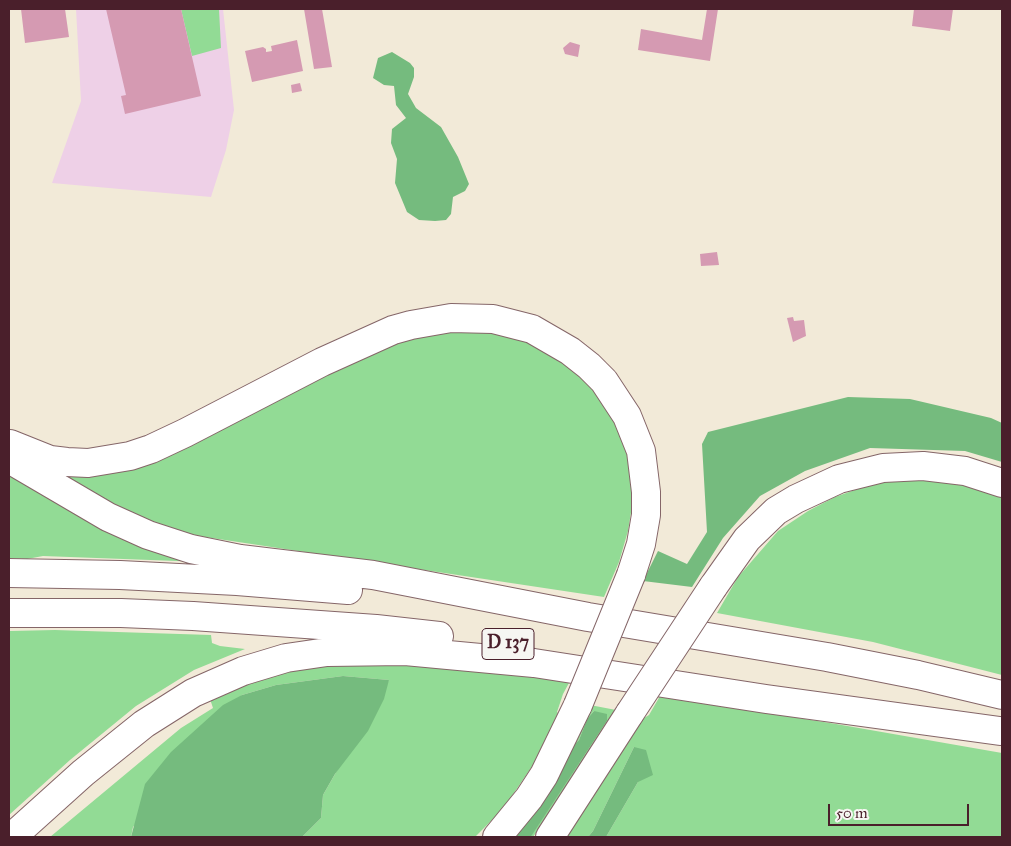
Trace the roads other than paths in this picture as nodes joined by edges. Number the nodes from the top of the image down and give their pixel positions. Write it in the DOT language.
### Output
graph roads {
  1 [pos="9,443"];
  2 [pos="9,459"];
  3 [pos="1002,483"];
  4 [pos="9,573"];
  5 [pos="9,613"];
  6 [pos="588,617"];
  7 [pos="1002,695"];
  8 [pos="1001,731"];
  9 [pos="12,837"];
  10 [pos="497,837"];
  11 [pos="550,837"];
  1 -- 10 [label="highway, bridge"];
  2 -- 6 [label="highway"];
  3 -- 11 [label="highway, bridge"];
  4 -- 6 [label="highway, D 137"];
  5 -- 8 [label="highway, D 137"];
  6 -- 7 [label="highway, D 137"];
  8 -- 9 [label="highway"];
}
